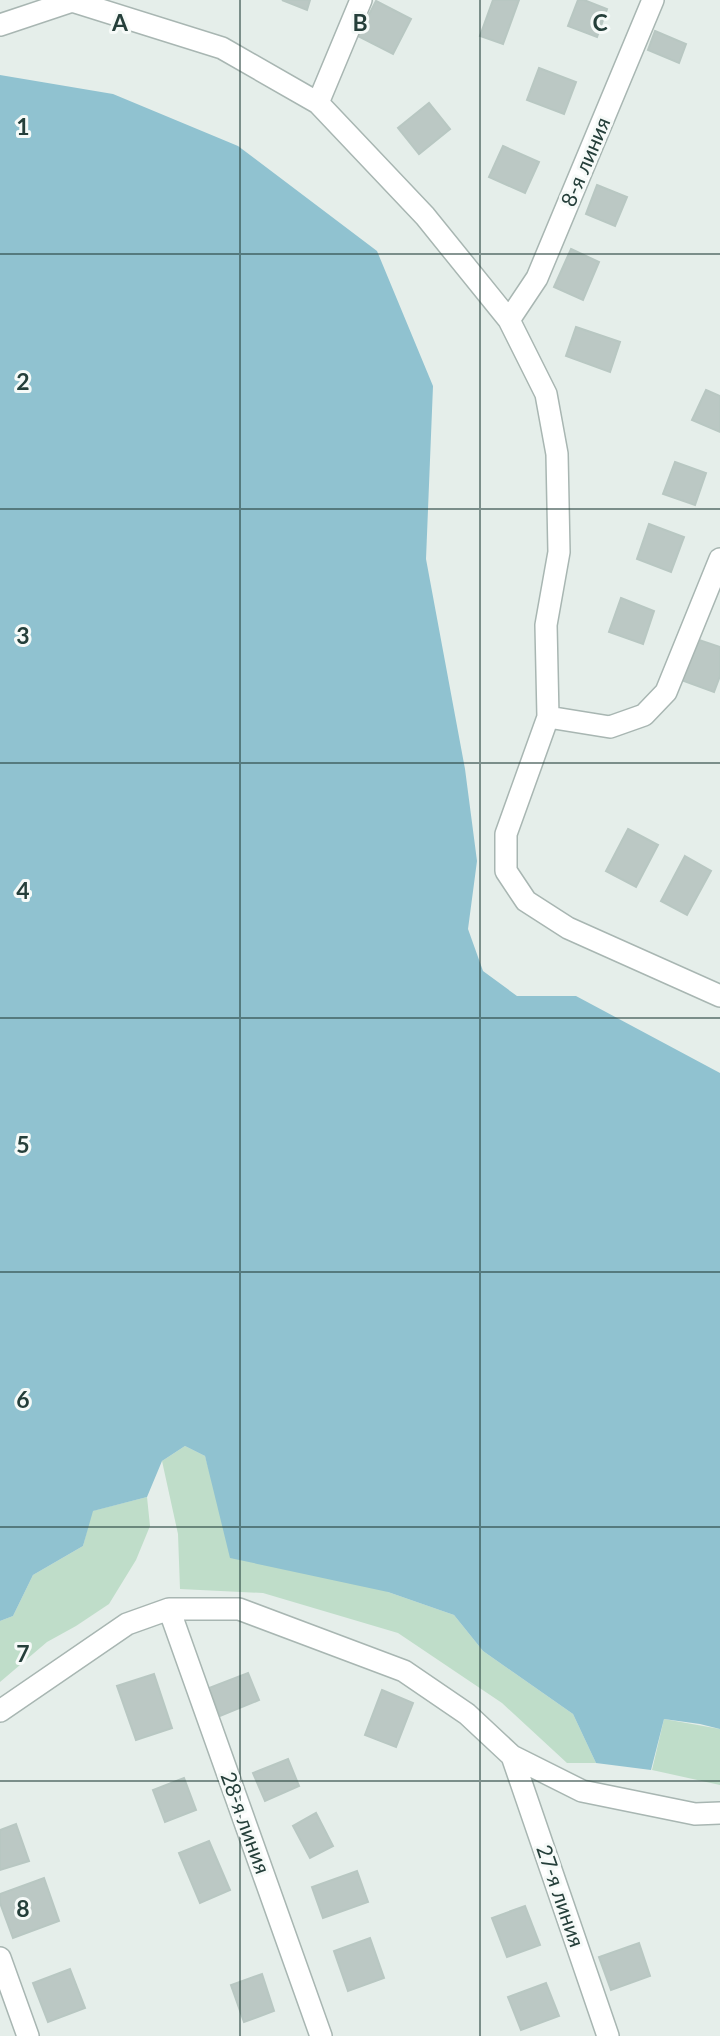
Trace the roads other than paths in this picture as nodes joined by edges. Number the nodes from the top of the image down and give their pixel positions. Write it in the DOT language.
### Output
graph roads {
  1 [pos="361,0"];
  2 [pos="653,0"];
  3 [pos="72,1"];
  4 [pos="0,25"];
  5 [pos="318,103"];
  6 [pos="509,320"];
  7 [pos="720,559"];
  8 [pos="548,717"];
  9 [pos="720,996"];
  10 [pos="169,1609"];
  11 [pos="0,1711"];
  12 [pos="512,1756"];
  13 [pos="720,1813"];
  14 [pos="0,1958"];
  15 [pos="28,2036"];
  16 [pos="321,2036"];
  17 [pos="608,2036"];
  1 -- 5 [label="street"];
  2 -- 6 [label="street, 8-я линия"];
  3 -- 4 [label="street"];
  3 -- 5 [label="street"];
  5 -- 6 [label="street"];
  6 -- 8 [label="street"];
  7 -- 8 [label="street"];
  8 -- 9 [label="street"];
  10 -- 11 [label="street"];
  10 -- 12 [label="street"];
  10 -- 16 [label="street, 28-я линия"];
  12 -- 13 [label="street"];
  12 -- 17 [label="street, 27-я линия"];
  14 -- 15 [label="street"];
}
